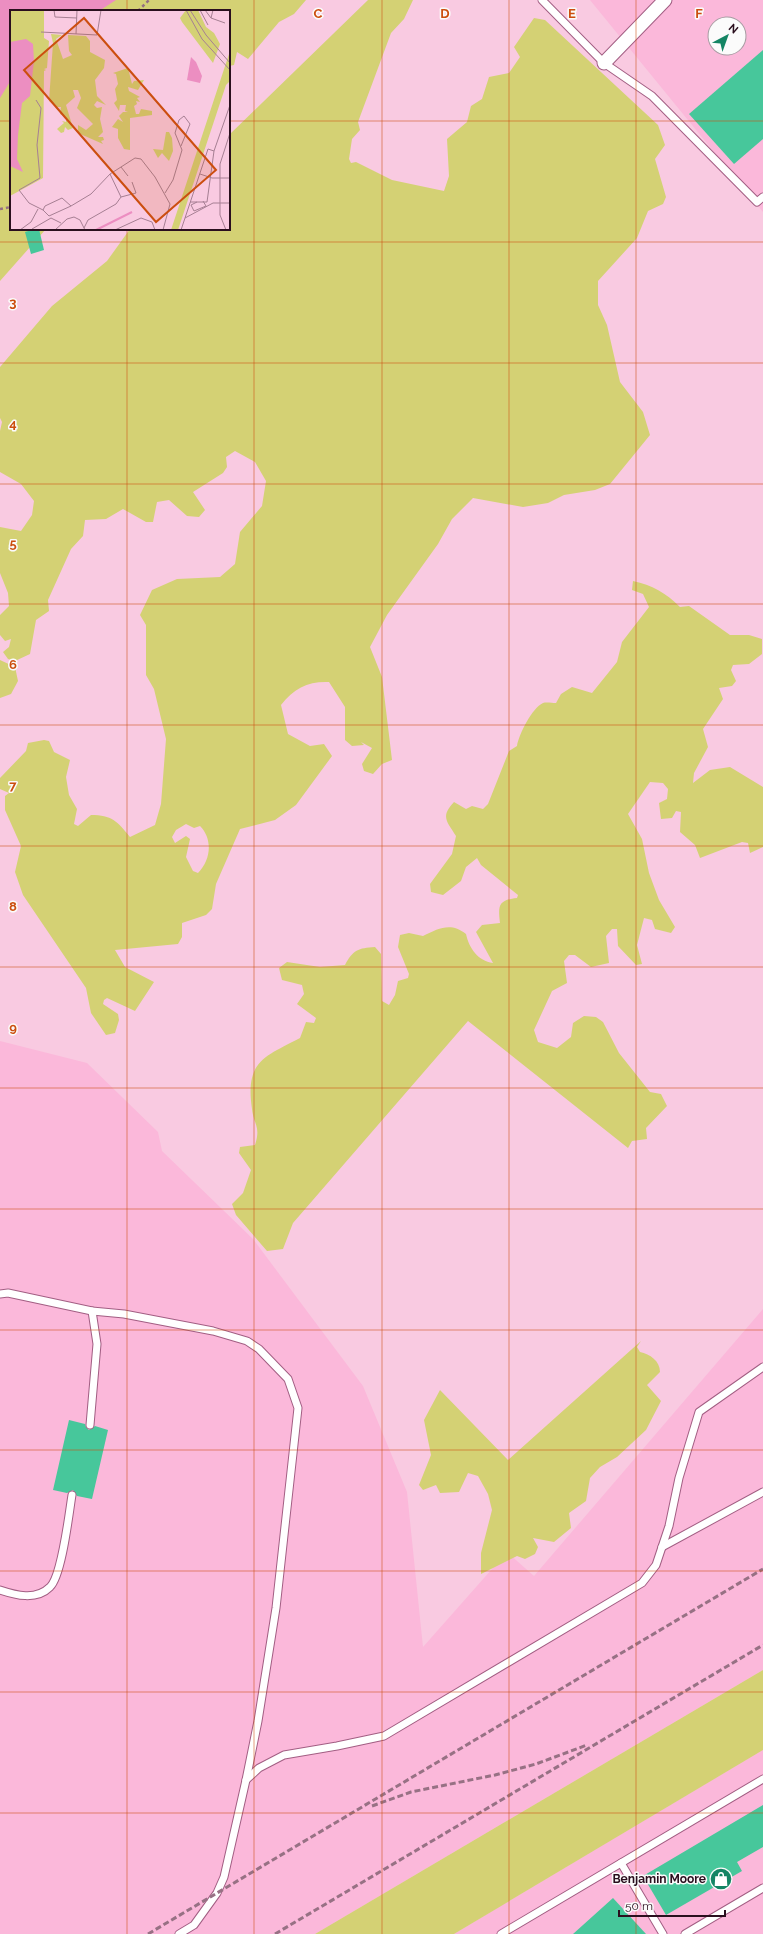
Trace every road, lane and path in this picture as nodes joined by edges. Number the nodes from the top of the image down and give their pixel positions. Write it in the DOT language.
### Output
graph roads {
  1 [pos="149,0"];
  2 [pos="542,0"];
  3 [pos="664,0"];
  4 [pos="139,10"];
  5 [pos="604,63"];
  6 [pos="763,197"];
  7 [pos="10,207"];
  8 [pos="0,209"];
  9 [pos="0,1294"];
  10 [pos="92,1311"];
  11 [pos="763,1367"];
  12 [pos="90,1425"];
  13 [pos="763,1492"];
  14 [pos="72,1495"];
  15 [pos="662,1547"];
  16 [pos="0,1590"];
  17 [pos="763,1779"];
  18 [pos="246,1780"];
  19 [pos="621,1863"];
  20 [pos="763,1888"];
  21 [pos="179,1934"];
  22 [pos="501,1934"];
  23 [pos="663,1934"];
  24 [pos="685,1934"];
  1 -- 4 [label="path"];
  2 -- 5 [label="lane"];
  3 -- 5 [label="street"];
  5 -- 6 [label="lane"];
  7 -- 8 [label="path"];
  9 -- 10 [label="lane"];
  10 -- 12 [label="lane"];
  10 -- 18 [label="lane"];
  11 -- 15 [label="lane"];
  13 -- 15 [label="lane"];
  14 -- 16 [label="lane"];
  15 -- 18 [label="lane"];
  17 -- 19 [label="lane"];
  18 -- 21 [label="lane"];
  19 -- 22 [label="lane"];
  19 -- 23 [label="lane"];
  20 -- 24 [label="lane"];
}
